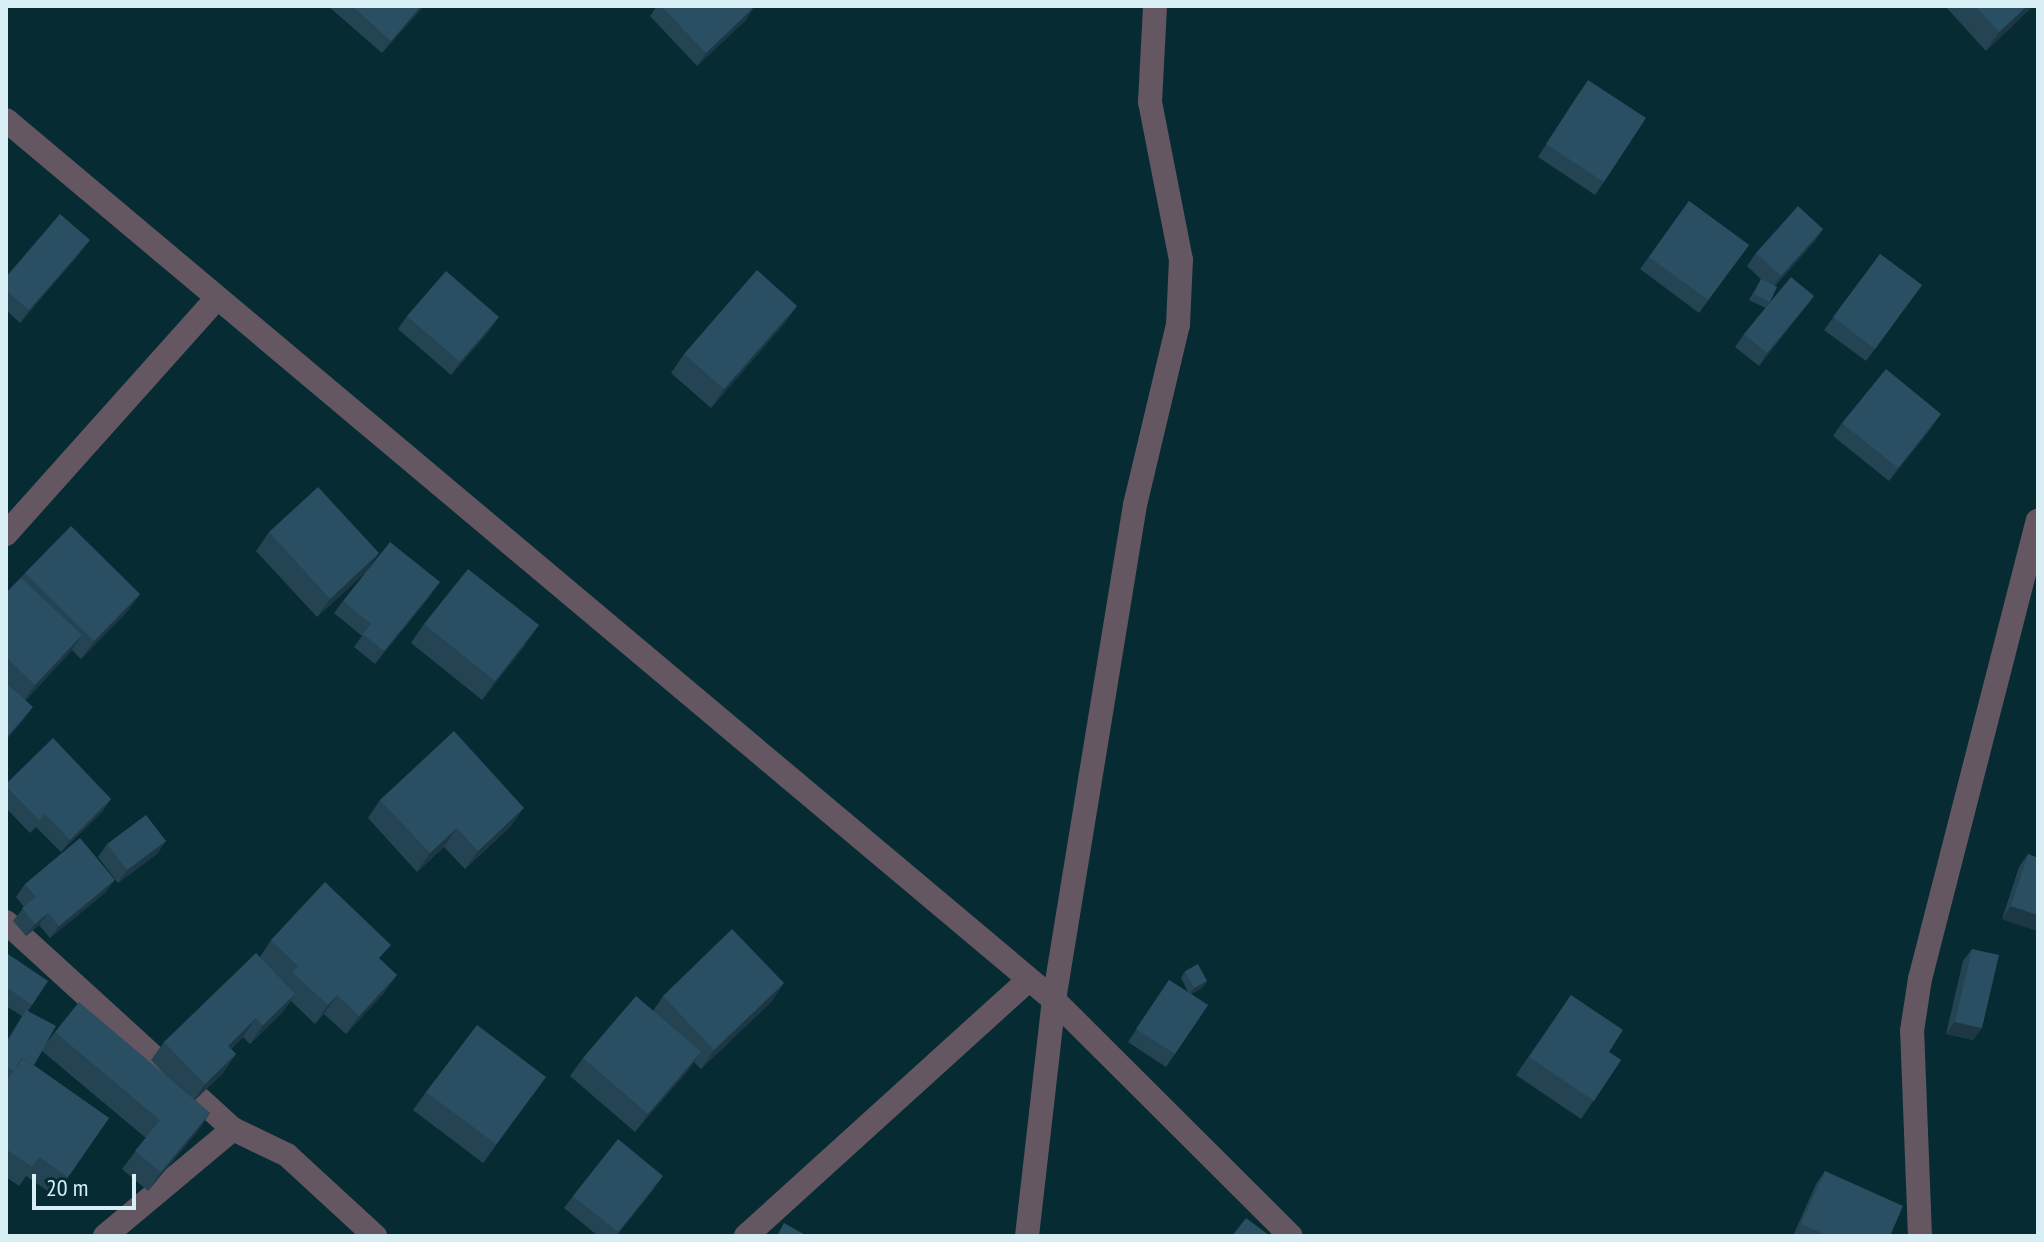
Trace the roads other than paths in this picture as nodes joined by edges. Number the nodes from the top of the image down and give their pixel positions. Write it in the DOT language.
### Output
graph roads {
  1 [pos="1155,6"];
  2 [pos="6,120"];
  3 [pos="215,300"];
  4 [pos="2038,521"];
  5 [pos="6,534"];
  6 [pos="6,922"];
  7 [pos="1029,979"];
  8 [pos="1054,1000"];
  9 [pos="233,1129"];
  10 [pos="105,1236"];
  11 [pos="375,1236"];
  12 [pos="746,1236"];
  13 [pos="1027,1236"];
  14 [pos="1291,1236"];
  15 [pos="1920,1236"];
  1 -- 8 [label="street"];
  2 -- 3 [label="street"];
  3 -- 5 [label="street"];
  3 -- 7 [label="street"];
  4 -- 15 [label="street"];
  6 -- 9 [label="street"];
  7 -- 8 [label="street"];
  7 -- 12 [label="street"];
  8 -- 13 [label="street"];
  8 -- 14 [label="street"];
  9 -- 10 [label="street"];
  9 -- 11 [label="street"];
}
